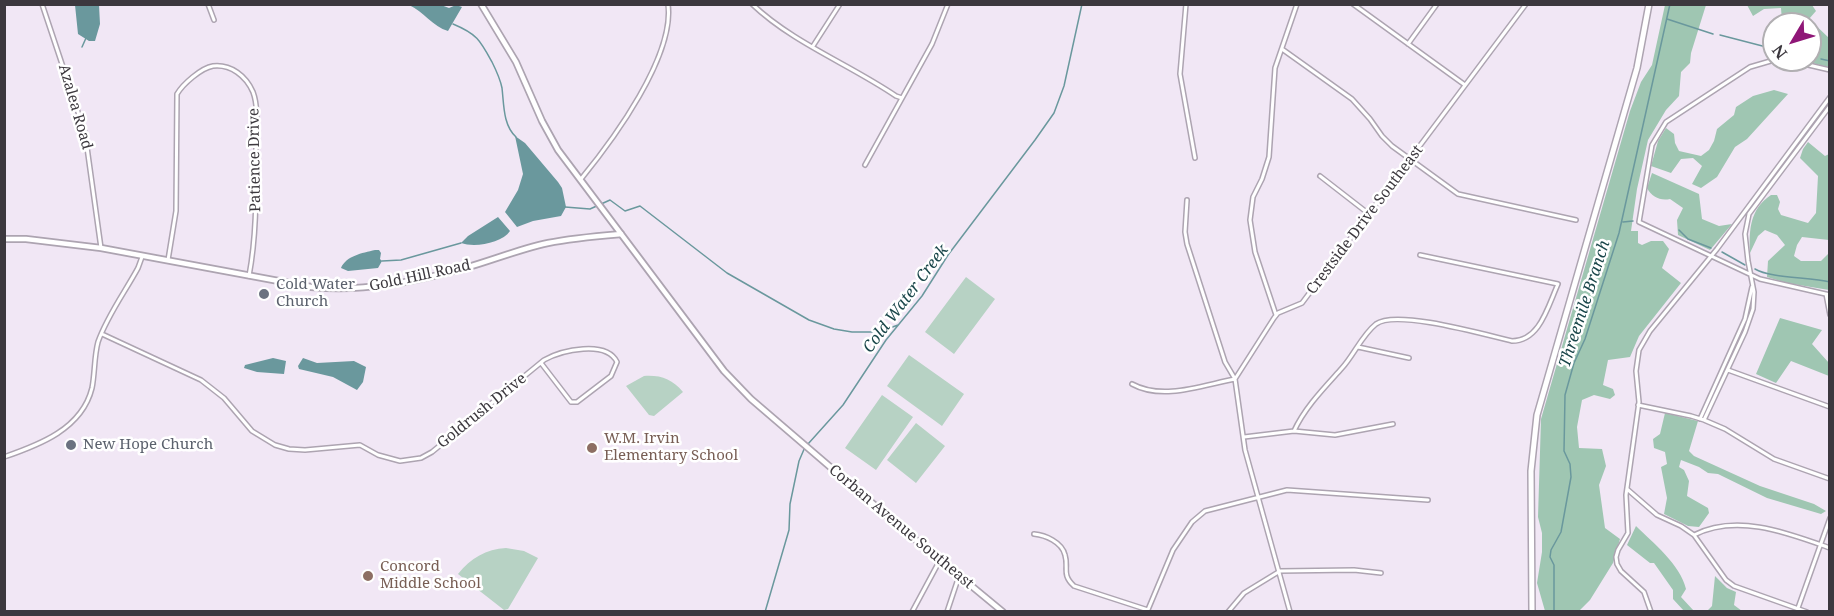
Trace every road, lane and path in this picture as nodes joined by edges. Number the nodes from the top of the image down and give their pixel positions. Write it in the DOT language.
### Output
graph roads {
  1 [pos="42,4"];
  2 [pos="208,4"];
  3 [pos="482,4"];
  4 [pos="668,4"];
  5 [pos="752,4"];
  6 [pos="840,4"];
  7 [pos="948,4"];
  8 [pos="1186,4"];
  9 [pos="1298,4"];
  10 [pos="1353,4"];
  11 [pos="1437,4"];
  12 [pos="1526,4"];
  13 [pos="1649,4"];
  14 [pos="214,20"];
  15 [pos="1408,44"];
  16 [pos="812,46"];
  17 [pos="1282,49"];
  18 [pos="1762,64"];
  19 [pos="1465,85"];
  20 [pos="1830,97"];
  21 [pos="902,98"];
  22 [pos="1830,106"];
  23 [pos="1195,158"];
  24 [pos="1410,159"];
  25 [pos="864,165"];
  26 [pos="1320,176"];
  27 [pos="580,180"];
  28 [pos="1186,200"];
  29 [pos="1369,214"];
  30 [pos="1576,220"];
  31 [pos="621,234"];
  32 [pos="4,239"];
  33 [pos="101,248"];
  34 [pos="1420,255"];
  35 [pos="142,256"];
  36 [pos="1711,256"];
  37 [pos="168,261"];
  38 [pos="1750,274"];
  39 [pos="249,276"];
  40 [pos="1828,295"];
  41 [pos="1276,315"];
  42 [pos="1830,315"];
  43 [pos="102,334"];
  44 [pos="1358,347"];
  45 [pos="1409,358"];
  46 [pos="541,363"];
  47 [pos="1726,369"];
  48 [pos="1235,379"];
  49 [pos="1132,384"];
  50 [pos="1638,405"];
  51 [pos="1830,407"];
  52 [pos="1702,420"];
  53 [pos="1393,424"];
  54 [pos="1294,431"];
  55 [pos="1243,437"];
  56 [pos="4,458"];
  57 [pos="1830,478"];
  58 [pos="1627,489"];
  59 [pos="1259,497"];
  60 [pos="1428,500"];
  61 [pos="1830,518"];
  62 [pos="1034,534"];
  63 [pos="1695,535"];
  64 [pos="1820,545"];
  65 [pos="1830,548"];
  66 [pos="940,560"];
  67 [pos="1280,571"];
  68 [pos="1381,573"];
  69 [pos="959,576"];
  70 [pos="1798,608"];
  71 [pos="1148,611"];
  72 [pos="912,612"];
  73 [pos="947,612"];
  74 [pos="1003,612"];
  75 [pos="1228,612"];
  76 [pos="1290,612"];
  77 [pos="1532,612"];
  78 [pos="1651,612"];
  79 [pos="1807,612"];
  1 -- 33 [label="street, Azalea Road"];
  2 -- 14 [label="street"];
  3 -- 27 [label="main road, Corban Avenue Southeast"];
  4 -- 27 [label="street"];
  5 -- 16 [label="street"];
  6 -- 16 [label="street"];
  7 -- 21 [label="street"];
  8 -- 23 [label="street"];
  9 -- 17 [label="street"];
  10 -- 15 [label="street"];
  11 -- 15 [label="street"];
  12 -- 19 [label="street, Crestside Drive Southeast"];
  13 -- 77 [label="main road"];
  15 -- 19 [label="street"];
  16 -- 21 [label="street"];
  17 -- 24 [label="street"];
  17 -- 41 [label="street"];
  18 -- 36 [label="street"];
  19 -- 24 [label="street, Crestside Drive Southeast"];
  20 -- 36 [label="street"];
  21 -- 25 [label="street"];
  22 -- 38 [label="street"];
  24 -- 29 [label="street, Crestside Drive Southeast"];
  24 -- 30 [label="street"];
  26 -- 29 [label="street"];
  27 -- 31 [label="main road, Corban Avenue Southeast"];
  28 -- 48 [label="street"];
  29 -- 41 [label="street, Crestside Drive Southeast"];
  31 -- 39 [label="main road, Gold Hill Road"];
  31 -- 66 [label="main road, Corban Avenue Southeast"];
  32 -- 33 [label="main road, Gold Hill Road"];
  33 -- 35 [label="main road, Gold Hill Road"];
  34 -- 44 [label="street"];
  35 -- 37 [label="main road, Gold Hill Road"];
  35 -- 43 [label="street"];
  36 -- 38 [label="street"];
  36 -- 50 [label="street"];
  37 -- 39 [label="main road, Gold Hill Road"];
  37 -- 39 [label="street, Patience Drive"];
  38 -- 40 [label="street"];
  38 -- 47 [label="street"];
  40 -- 42 [label="street"];
  41 -- 48 [label="street"];
  43 -- 46 [label="street, Goldrush Drive"];
  43 -- 56 [label="street"];
  44 -- 45 [label="street"];
  44 -- 54 [label="street"];
  46 -- 46 [label="street, Goldrush Drive"];
  47 -- 51 [label="street"];
  47 -- 52 [label="street"];
  48 -- 49 [label="street"];
  48 -- 55 [label="street"];
  50 -- 52 [label="street"];
  50 -- 58 [label="street"];
  52 -- 57 [label="street"];
  53 -- 54 [label="street"];
  54 -- 55 [label="street"];
  55 -- 59 [label="street"];
  58 -- 63 [label="street"];
  58 -- 78 [label="street"];
  59 -- 60 [label="street"];
  59 -- 67 [label="street"];
  59 -- 71 [label="street"];
  61 -- 64 [label="street"];
  62 -- 71 [label="street"];
  63 -- 64 [label="street"];
  63 -- 70 [label="street"];
  64 -- 65 [label="street"];
  64 -- 70 [label="street"];
  66 -- 69 [label="main road, Corban Avenue Southeast"];
  66 -- 72 [label="street"];
  67 -- 68 [label="street"];
  67 -- 75 [label="street"];
  67 -- 76 [label="street"];
  69 -- 73 [label="street"];
  69 -- 74 [label="main road, Corban Avenue Southeast"];
  70 -- 79 [label="street"];
}
